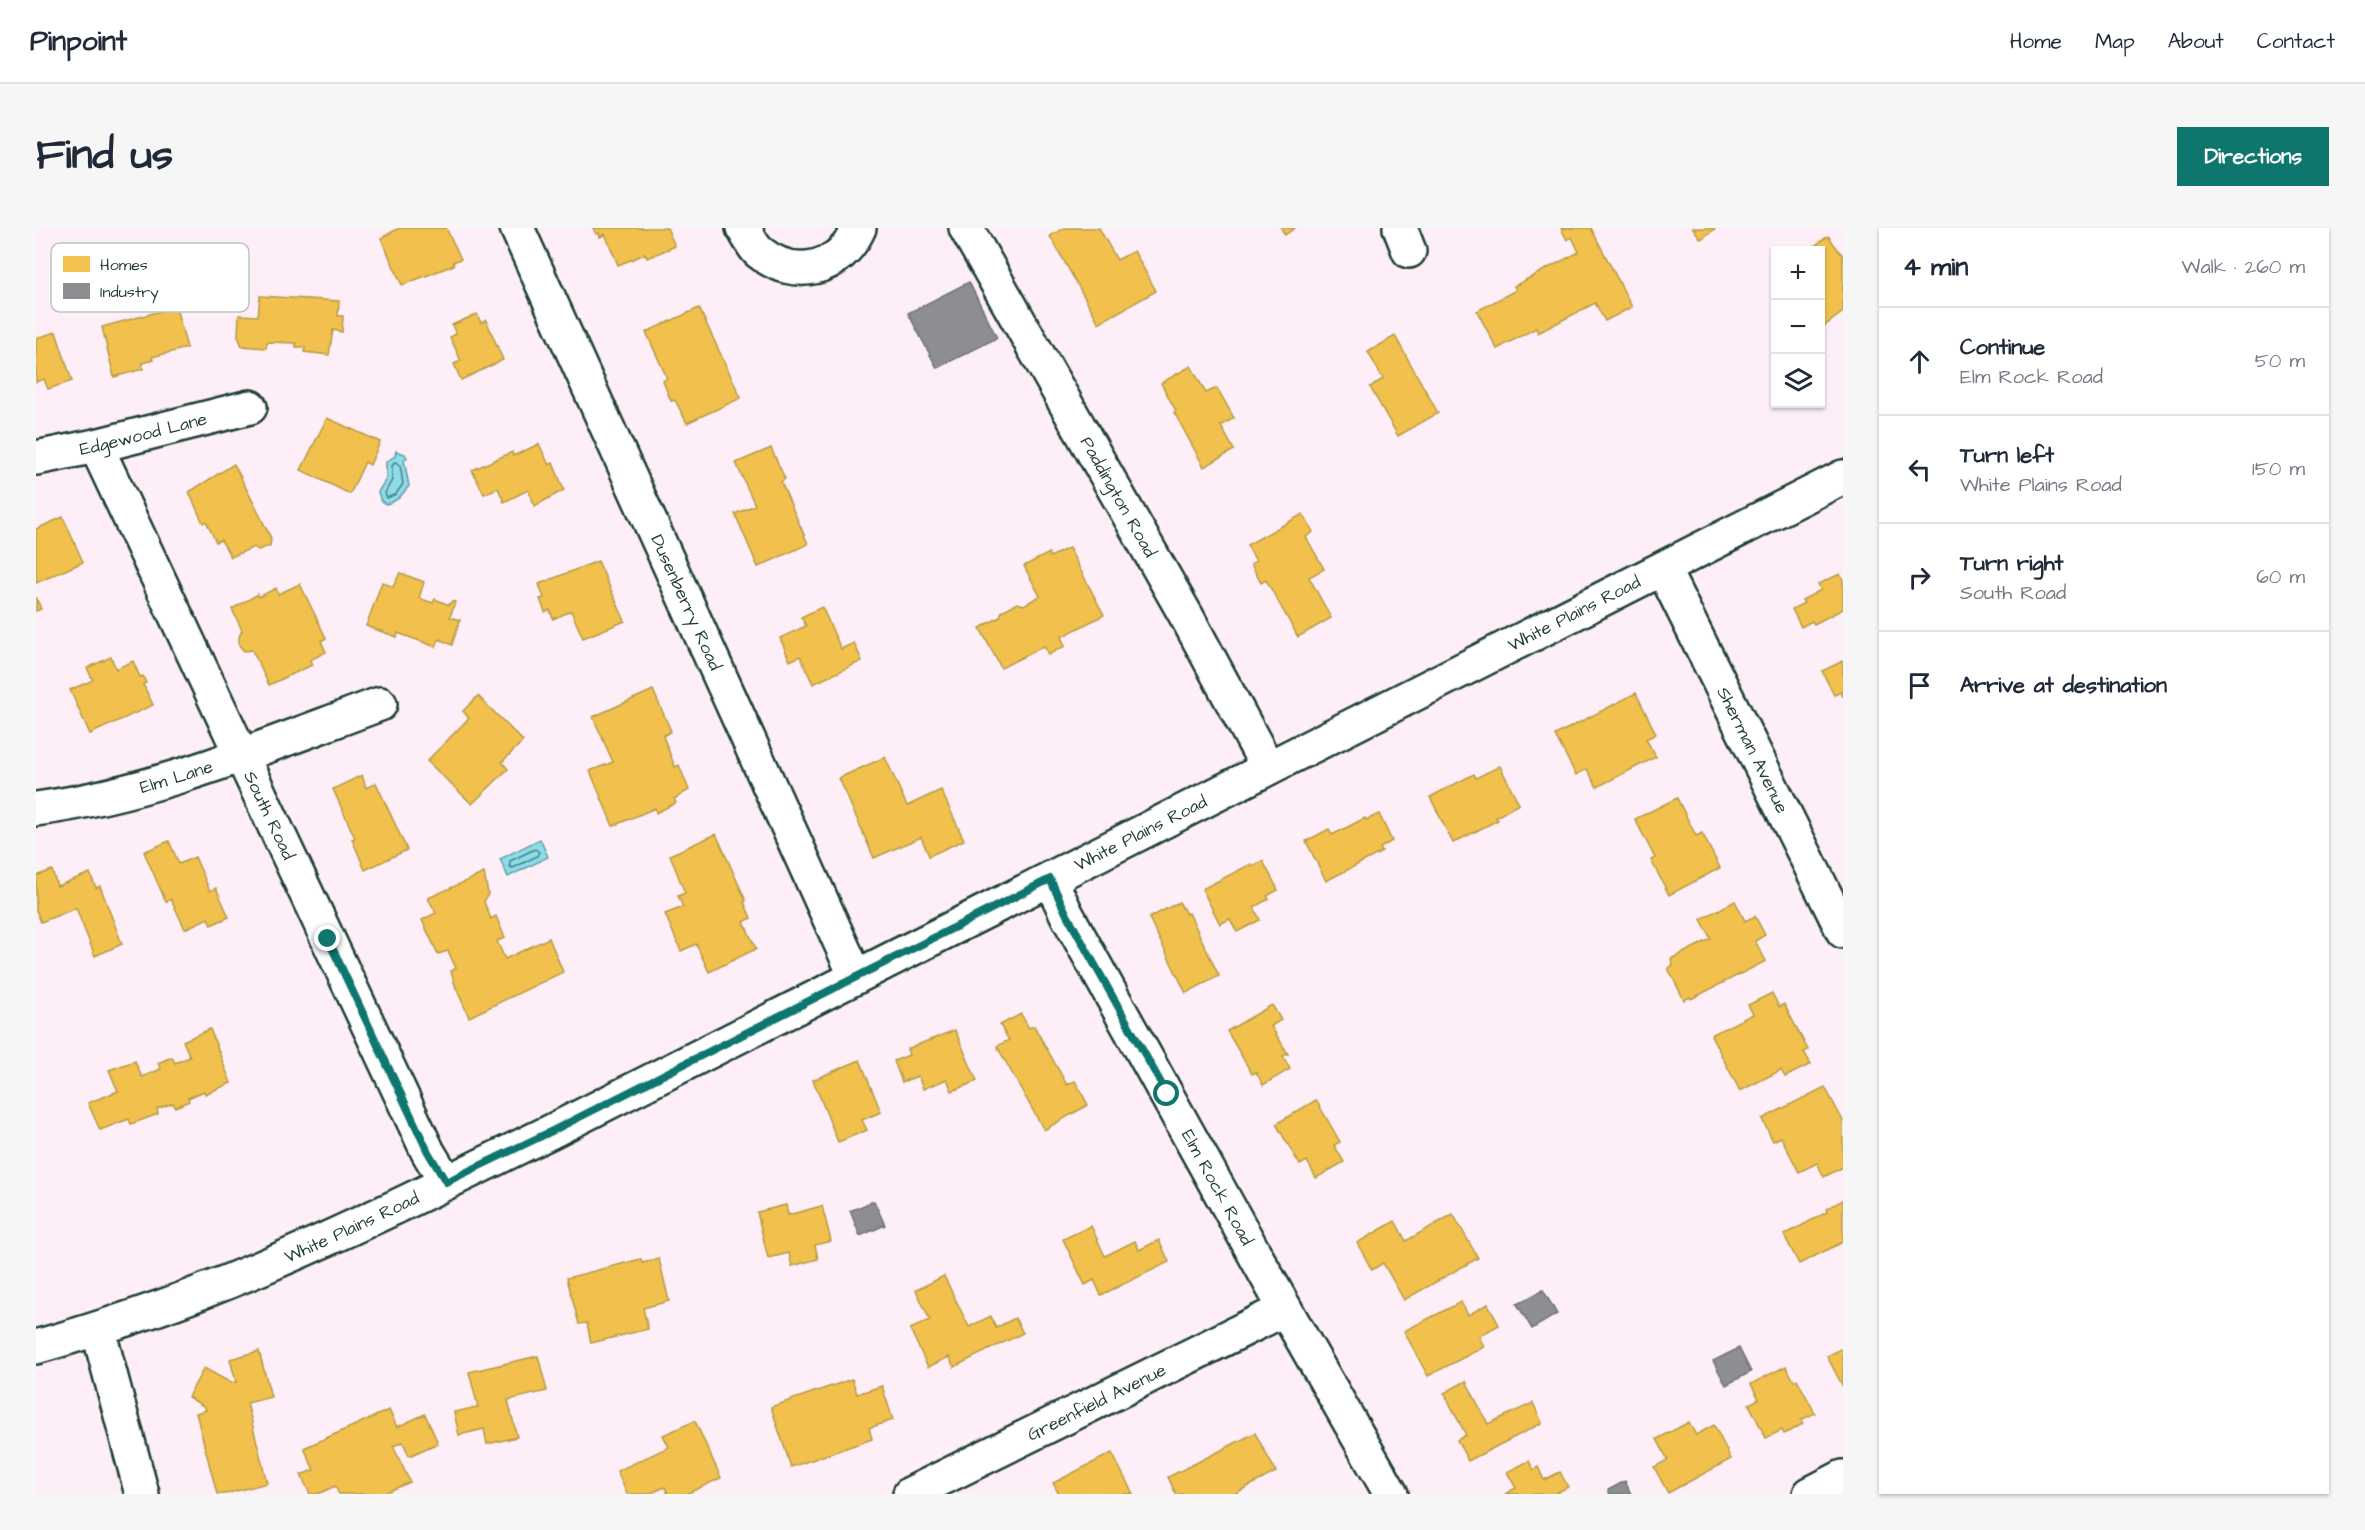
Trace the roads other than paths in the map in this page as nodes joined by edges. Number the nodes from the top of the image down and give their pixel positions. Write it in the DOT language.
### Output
graph roads {
  1 [pos="517,228"];
  2 [pos="743,228"];
  3 [pos="859,228"];
  4 [pos="966,228"];
  5 [pos="250,407"];
  6 [pos="96,446"];
  7 [pos="36,458"];
  8 [pos="1843,477"];
  9 [pos="1663,569"];
  10 [pos="380,704"];
  11 [pos="241,755"];
  12 [pos="1268,768"];
  13 [pos="36,809"];
  14 [pos="1050,879"];
  15 [pos="1843,931"];
  16 [pos="856,977"];
  17 [pos="446,1182"];
  18 [pos="1285,1309"];
  19 [pos="98,1329"];
  20 [pos="36,1347"];
  21 [pos="1843,1477"];
  22 [pos="142,1494"];
  23 [pos="910,1494"];
  24 [pos="1391,1494"];
  25 [pos="1810,1494"];
  1 -- 16 [label="street, Dusenberry Road"];
  2 -- 3 [label="street"];
  4 -- 12 [label="street, Paddington Road"];
  5 -- 6 [label="street, Edgewood Lane"];
  6 -- 7 [label="street, Edgewood Lane"];
  6 -- 11 [label="street, South Road"];
  8 -- 9 [label="street, White Plains Road"];
  9 -- 12 [label="street, White Plains Road"];
  9 -- 15 [label="street, Sherman Avenue"];
  10 -- 11 [label="street, Elm Lane"];
  11 -- 13 [label="street, Elm Lane"];
  11 -- 17 [label="street, South Road"];
  12 -- 14 [label="street, White Plains Road"];
  14 -- 16 [label="street, White Plains Road"];
  14 -- 18 [label="street, Elm Rock Road"];
  16 -- 17 [label="street, White Plains Road"];
  17 -- 19 [label="street, White Plains Road"];
  18 -- 23 [label="street, Greenfield Avenue"];
  18 -- 24 [label="street, Elm Rock Road"];
  19 -- 20 [label="street, White Plains Road"];
  19 -- 22 [label="street"];
  21 -- 25 [label="street"];
}
